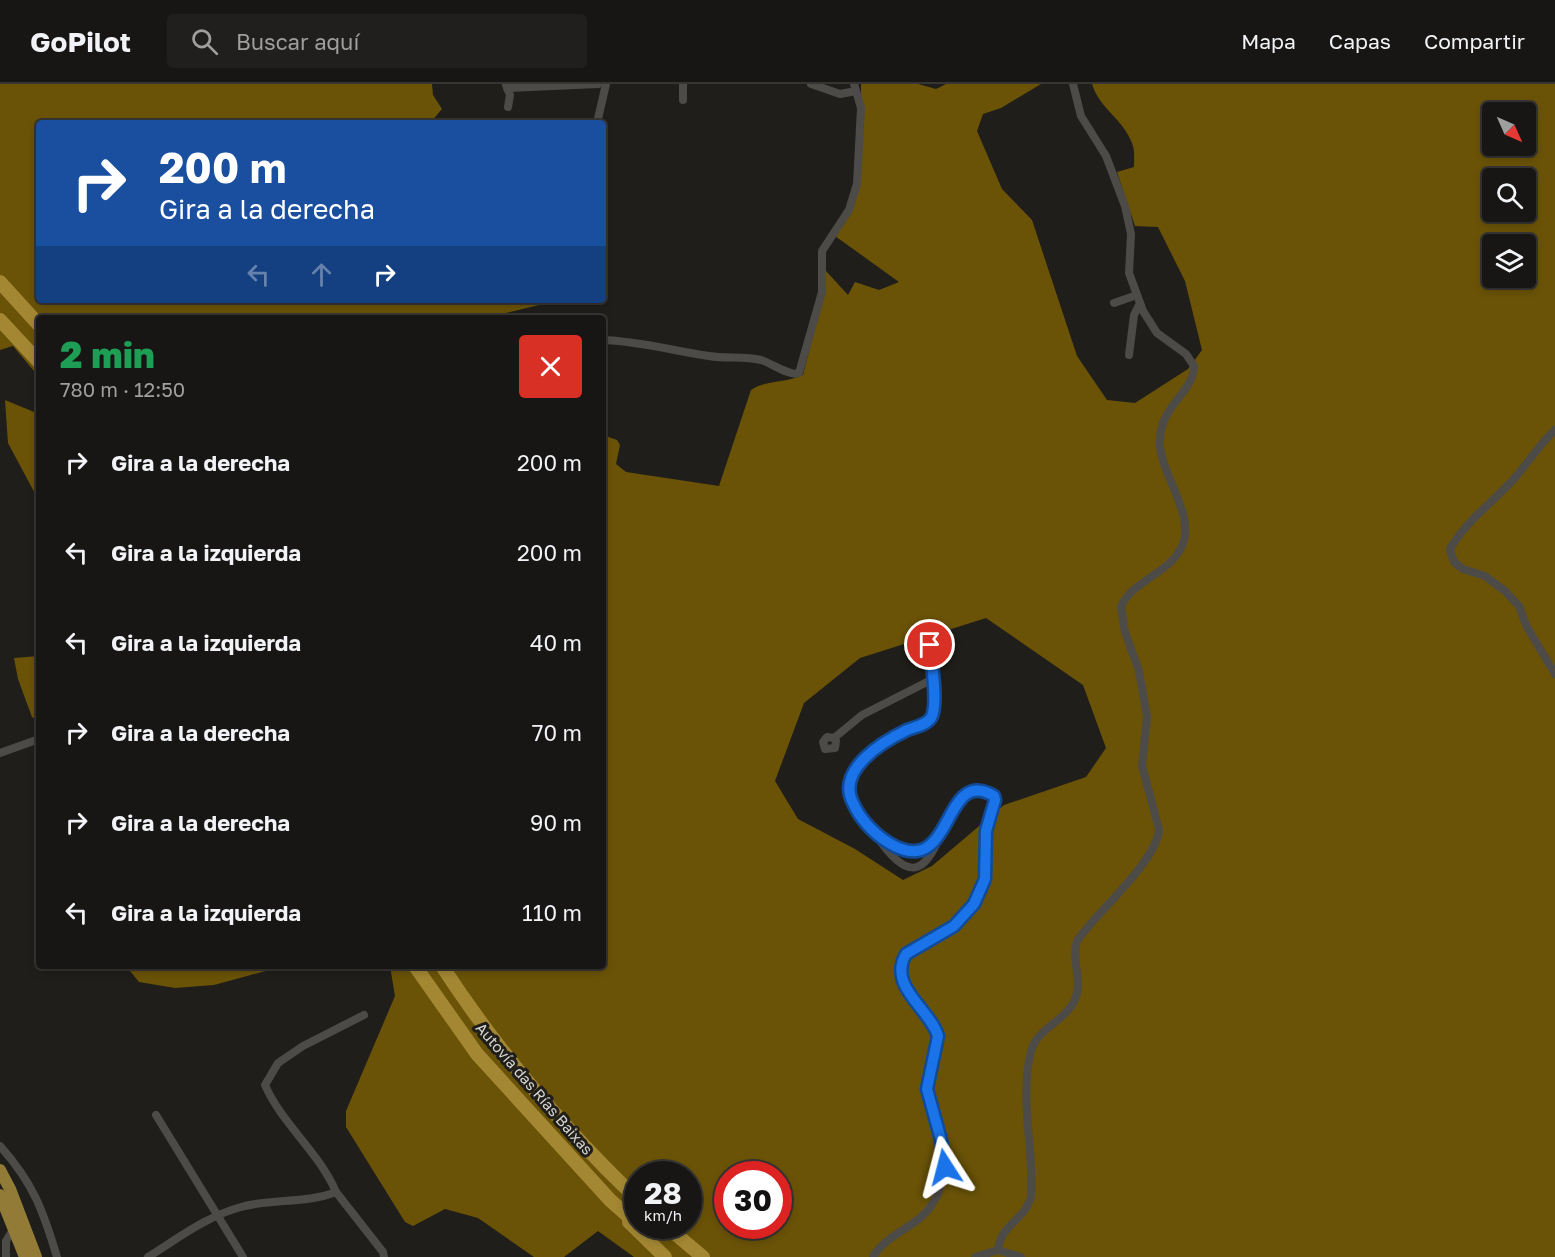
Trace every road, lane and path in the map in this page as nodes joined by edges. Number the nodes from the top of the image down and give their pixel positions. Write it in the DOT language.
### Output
graph roads {
  1 [pos="598,84"];
  2 [pos="606,84"];
  3 [pos="683,84"];
  4 [pos="811,84"];
  5 [pos="1073,84"];
  6 [pos="506,86"];
  7 [pos="855,87"];
  8 [pos="683,100"];
  9 [pos="508,107"];
  10 [pos="598,120"];
  11 [pos="0,282"];
  12 [pos="1138,299"];
  13 [pos="1114,303"];
  14 [pos="0,320"];
  15 [pos="36,322"];
  16 [pos="606,340"];
  17 [pos="1129,355"];
  18 [pos="36,359"];
  19 [pos="1555,430"];
  20 [pos="930,645"];
  21 [pos="1555,674"];
  22 [pos="933,680"];
  23 [pos="915,688"];
  24 [pos="934,694"];
  25 [pos="834,738"];
  26 [pos="36,740"];
  27 [pos="0,753"];
  28 [pos="945,826"];
  29 [pos="875,834"];
  30 [pos="914,853"];
  31 [pos="915,866"];
  32 [pos="417,969"];
  33 [pos="444,969"];
  34 [pos="364,1015"];
  35 [pos="156,1115"];
  36 [pos="0,1146"];
  37 [pos="0,1170"];
  38 [pos="624,1186"];
  39 [pos="336,1192"];
  40 [pos="0,1195"];
  41 [pos="610,1200"];
  42 [pos="624,1212"];
  43 [pos="217,1215"];
  44 [pos="15,1228"];
  45 [pos="654,1239"];
  46 [pos="682,1239"];
  47 [pos="998,1250"];
  48 [pos="6,1257"];
  49 [pos="25,1257"];
  50 [pos="36,1257"];
  51 [pos="57,1257"];
  52 [pos="148,1257"];
  53 [pos="243,1257"];
  54 [pos="384,1257"];
  55 [pos="665,1257"];
  56 [pos="675,1257"];
  57 [pos="703,1257"];
  58 [pos="873,1257"];
  59 [pos="975,1257"];
  60 [pos="1021,1257"];
  1 -- 6 [label="street"];
  2 -- 10 [label="street"];
  3 -- 8 [label="street"];
  4 -- 7 [label="street"];
  5 -- 12 [label="street"];
  6 -- 9 [label="street"];
  7 -- 16 [label="street"];
  11 -- 15 [label="highway"];
  12 -- 13 [label="street"];
  12 -- 17 [label="street"];
  12 -- 47 [label="street"];
  14 -- 18 [label="highway"];
  19 -- 21 [label="street"];
  20 -- 22 [label="street"];
  22 -- 23 [label="street"];
  22 -- 24 [label="street"];
  23 -- 24 [label="street"];
  23 -- 25 [label="street"];
  24 -- 29 [label="street"];
  26 -- 27 [label="street"];
  28 -- 30 [label="street"];
  28 -- 31 [label="street"];
  28 -- 58 [label="street"];
  29 -- 30 [label="street"];
  29 -- 31 [label="street"];
  30 -- 31 [label="street"];
  32 -- 41 [label="highway, Autovía das Rías Baixas"];
  33 -- 38 [label="highway, Autovía das Rías Baixas"];
  34 -- 39 [label="street"];
  35 -- 43 [label="street"];
  36 -- 51 [label="street"];
  37 -- 50 [label="highway"];
  39 -- 43 [label="street"];
  39 -- 54 [label="street"];
  40 -- 44 [label="highway"];
  41 -- 42 [label="highway, Autovía das Rías Baixas"];
  41 -- 55 [label="highway"];
  43 -- 52 [label="street"];
  43 -- 53 [label="street"];
  44 -- 48 [label="street"];
  44 -- 49 [label="highway"];
  45 -- 56 [label="highway, Autovía das Rías Baixas"];
  46 -- 57 [label="highway"];
  47 -- 59 [label="street"];
  47 -- 60 [label="street"];
}
